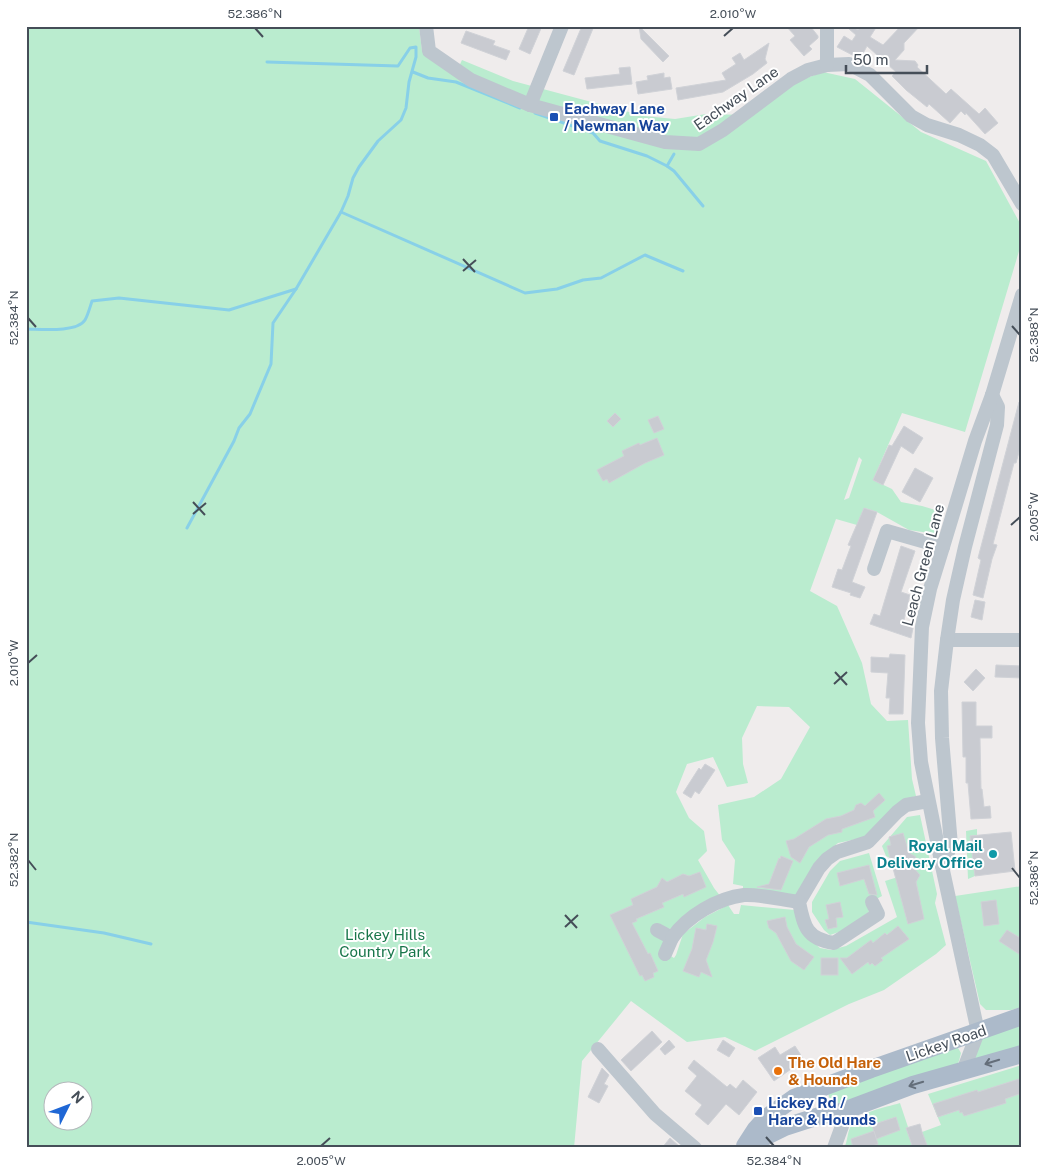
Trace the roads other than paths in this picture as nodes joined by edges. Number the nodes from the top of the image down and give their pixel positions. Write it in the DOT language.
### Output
graph roads {
  1 [pos="426,26"];
  2 [pos="562,26"];
  3 [pos="827,26"];
  4 [pos="827,65"];
  5 [pos="530,105"];
  6 [pos="1022,204"];
  7 [pos="1022,295"];
  8 [pos="992,395"];
  9 [pos="943,547"];
  10 [pos="874,569"];
  11 [pos="947,640"];
  12 [pos="1022,640"];
  13 [pos="928,800"];
  14 [pos="942,866"];
  15 [pos="799,902"];
  16 [pos="872,902"];
  17 [pos="657,930"];
  18 [pos="672,938"];
  19 [pos="665,954"];
  20 [pos="1022,1016"];
  21 [pos="978,1032"];
  22 [pos="598,1049"];
  23 [pos="1022,1054"];
  24 [pos="963,1071"];
  25 [pos="813,1090"];
  26 [pos="841,1112"];
  27 [pos="819,1116"];
  28 [pos="744,1147"];
  29 [pos="695,1148"];
  30 [pos="834,1148"];
  1 -- 5 [label="street, Eachway Lane"];
  2 -- 5 [label="street"];
  3 -- 4 [label="street"];
  4 -- 5 [label="street, Eachway Lane"];
  4 -- 6 [label="street, Eachway Lane"];
  7 -- 8 [label="street, Leach Green Lane"];
  8 -- 9 [label="street, Leach Green Lane"];
  8 -- 11 [label="street"];
  9 -- 10 [label="street"];
  9 -- 13 [label="street, Leach Green Lane"];
  11 -- 12 [label="street"];
  11 -- 14 [label="street"];
  13 -- 14 [label="street, Leach Green Lane"];
  13 -- 15 [label="street"];
  14 -- 21 [label="street, Leach Green Lane"];
  15 -- 16 [label="street"];
  15 -- 18 [label="street"];
  17 -- 18 [label="street"];
  18 -- 19 [label="street"];
  20 -- 21 [label="main road, Lickey Road"];
  21 -- 24 [label="street"];
  21 -- 25 [label="main road, Lickey Road"];
  22 -- 29 [label="street"];
  23 -- 24 [label="main road, Lickey Road, one-way"];
  24 -- 26 [label="main road, Lickey Road, one-way"];
  25 -- 27 [label="main road"];
  25 -- 28 [label="main road, Lickey Road"];
  26 -- 27 [label="main road, Lickey Road"];
  26 -- 30 [label="street"];
  27 -- 28 [label="main road, Lickey Road"];
}
